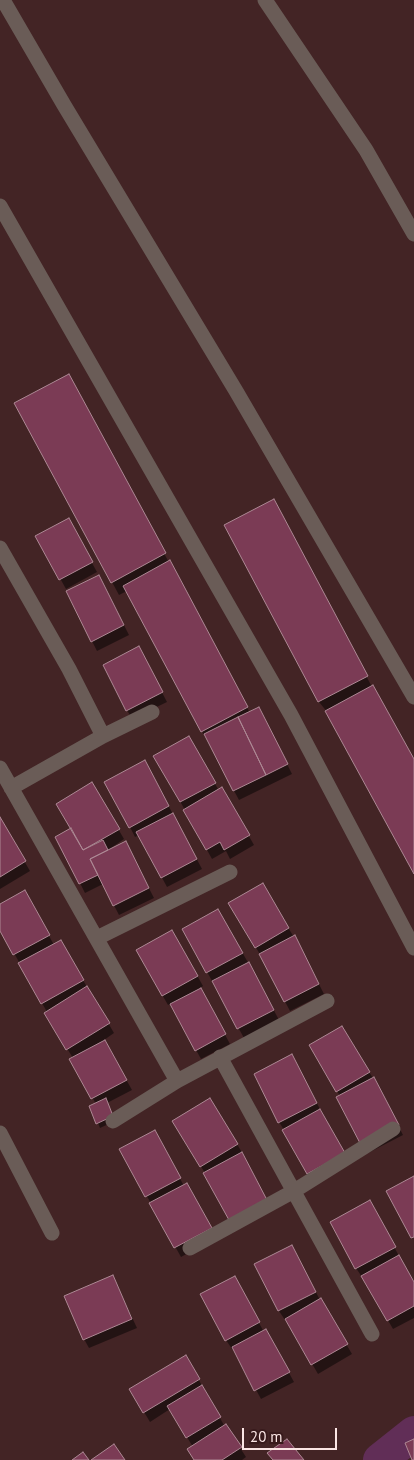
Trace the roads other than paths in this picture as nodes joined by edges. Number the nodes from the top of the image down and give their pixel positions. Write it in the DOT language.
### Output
graph roads {
  1 [pos="4,0"];
  2 [pos="265,0"];
  3 [pos="0,206"];
  4 [pos="414,234"];
  5 [pos="0,548"];
  6 [pos="414,697"];
  7 [pos="152,712"];
  8 [pos="103,736"];
  9 [pos="0,768"];
  10 [pos="11,788"];
  11 [pos="230,872"];
  12 [pos="97,938"];
  13 [pos="414,948"];
  14 [pos="327,1001"];
  15 [pos="220,1057"];
  16 [pos="177,1080"];
  17 [pos="113,1122"];
  18 [pos="393,1129"];
  19 [pos="0,1133"];
  20 [pos="294,1191"];
  21 [pos="52,1233"];
  22 [pos="190,1248"];
  23 [pos="372,1334"];
  1 -- 6 [label="street"];
  2 -- 4 [label="street"];
  3 -- 13 [label="street"];
  5 -- 8 [label="street"];
  7 -- 8 [label="street"];
  8 -- 10 [label="street"];
  9 -- 10 [label="street"];
  10 -- 12 [label="street"];
  11 -- 12 [label="street"];
  12 -- 16 [label="street"];
  14 -- 15 [label="street"];
  15 -- 16 [label="street"];
  15 -- 20 [label="street"];
  16 -- 17 [label="street"];
  18 -- 20 [label="street"];
  19 -- 21 [label="street"];
  20 -- 22 [label="street"];
  20 -- 23 [label="street"];
}
